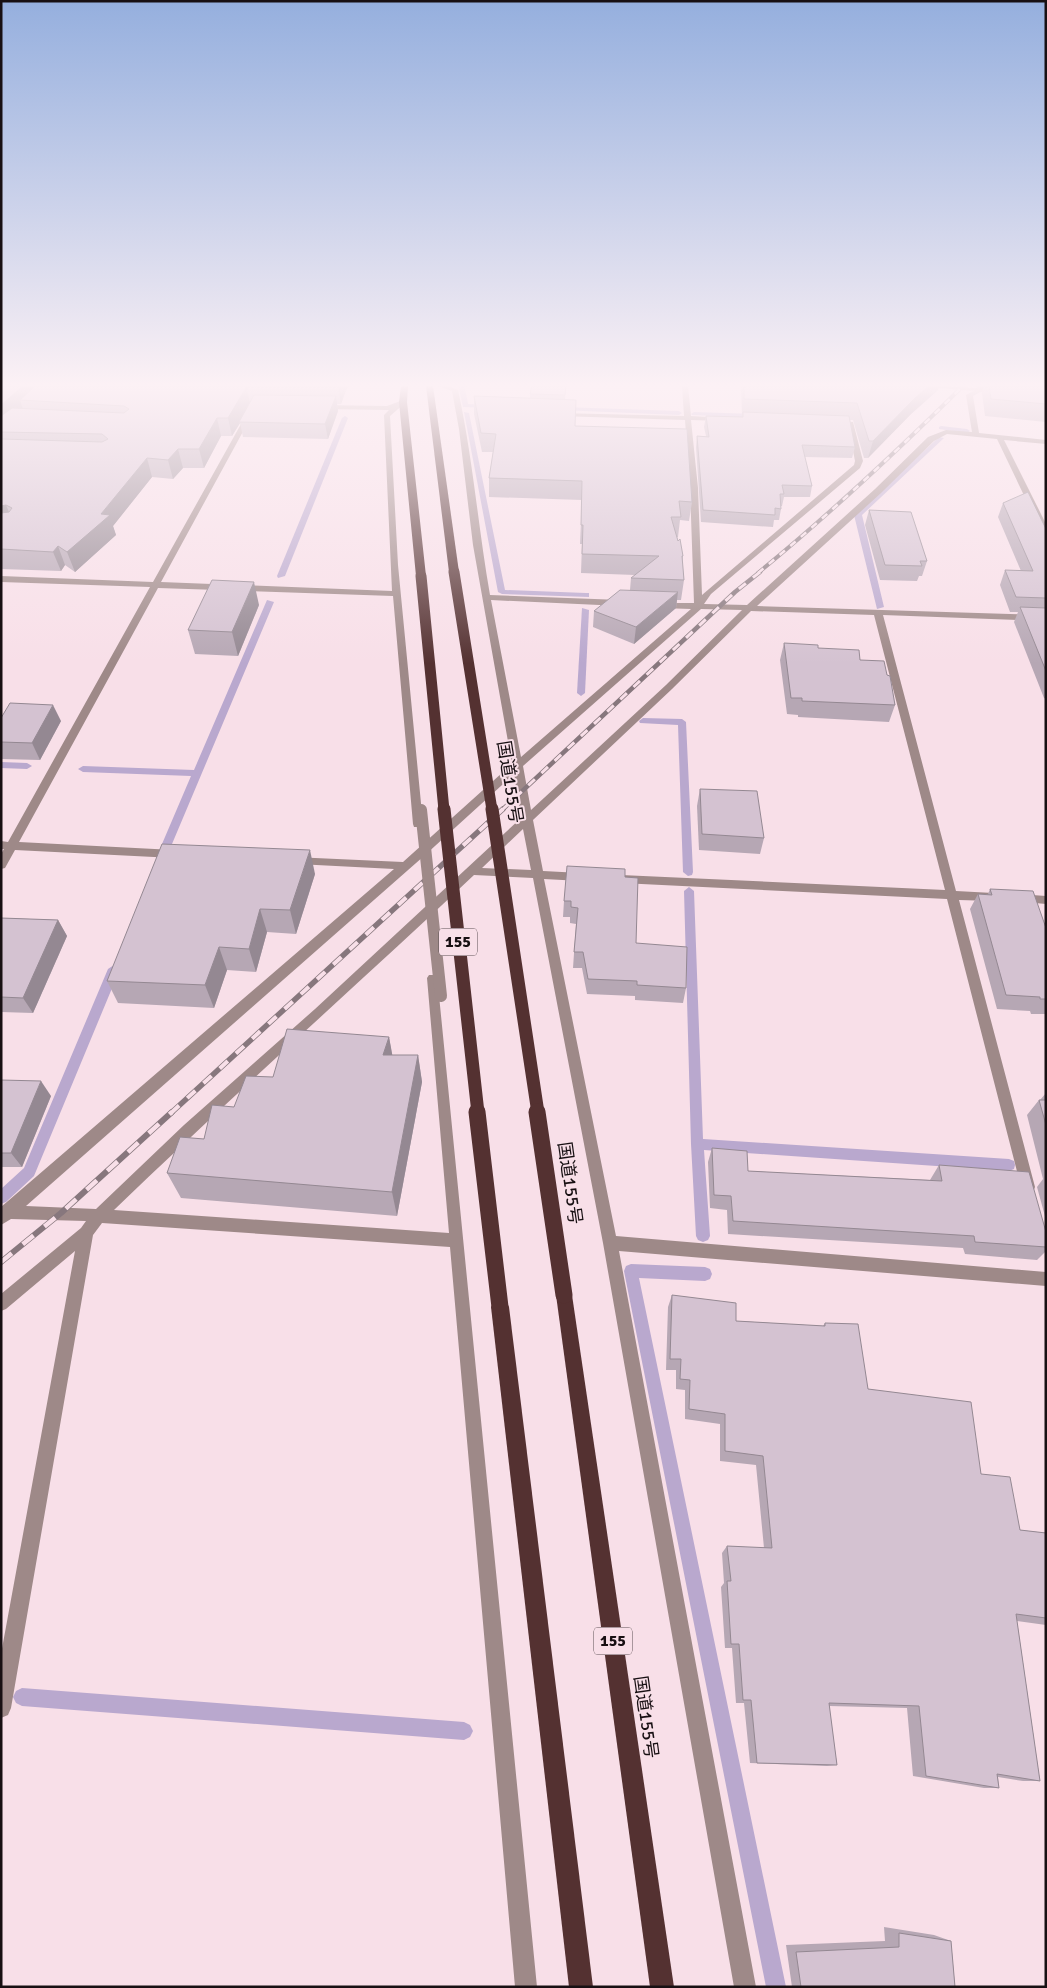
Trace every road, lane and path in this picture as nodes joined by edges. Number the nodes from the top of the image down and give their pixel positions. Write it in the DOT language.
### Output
graph roads {
  1 [pos="214,479"];
  2 [pos="391,479"];
  3 [pos="411,479"];
  4 [pos="441,479"];
  5 [pos="468,479"];
  6 [pos="693,479"];
  7 [pos="842,479"];
  8 [pos="891,479"];
  9 [pos="1019,479"];
  10 [pos="1046,534"];
  11 [pos="1,579"];
  12 [pos="156,584"];
  13 [pos="397,594"];
  14 [pos="486,597"];
  15 [pos="631,604"];
  16 [pos="650,604"];
  17 [pos="698,607"];
  18 [pos="749,608"];
  19 [pos="878,613"];
  20 [pos="1046,618"];
  21 [pos="517,766"];
  22 [pos="421,810"];
  23 [pos="527,819"];
  24 [pos="7,845"];
  25 [pos="420,853"];
  26 [pos="181,854"];
  27 [pos="281,859"];
  28 [pos="1,865"];
  29 [pos="404,866"];
  30 [pos="470,871"];
  31 [pos="537,875"];
  32 [pos="952,895"];
  33 [pos="1046,900"];
  34 [pos="428,912"];
  35 [pos="441,996"];
  36 [pos="1031,1200"];
  37 [pos="4,1214"];
  38 [pos="99,1215"];
  39 [pos="86,1233"];
  40 [pos="456,1240"];
  41 [pos="610,1243"];
  42 [pos="1046,1278"];
  43 [pos="1,1304"];
  44 [pos="1,1708"];
  45 [pos="526,1987"];
  46 [pos="581,1987"];
  47 [pos="662,1987"];
  48 [pos="745,1987"];
  1 -- 12 [label="street"];
  2 -- 13 [label="street"];
  3 -- 46 [label="highway, 155, bridge"];
  4 -- 47 [label="highway, 国道155号 / 155, bridge"];
  5 -- 14 [label="street"];
  6 -- 17 [label="street"];
  7 -- 17 [label="street"];
  8 -- 18 [label="street"];
  9 -- 10 [label="street"];
  11 -- 12 [label="street"];
  12 -- 13 [label="street"];
  12 -- 24 [label="street"];
  13 -- 25 [label="street"];
  14 -- 15 [label="street"];
  14 -- 21 [label="street"];
  16 -- 17 [label="street"];
  17 -- 18 [label="street"];
  17 -- 21 [label="street"];
  18 -- 19 [label="street"];
  18 -- 23 [label="street"];
  19 -- 20 [label="street"];
  19 -- 32 [label="street"];
  21 -- 23 [label="street"];
  21 -- 25 [label="street"];
  22 -- 35 [label="street, bridge"];
  23 -- 30 [label="street"];
  23 -- 31 [label="street"];
  24 -- 26 [label="street"];
  24 -- 28 [label="street"];
  25 -- 29 [label="street"];
  25 -- 34 [label="street"];
  27 -- 29 [label="street"];
  29 -- 37 [label="street"];
  30 -- 31 [label="street"];
  30 -- 34 [label="street"];
  31 -- 32 [label="street"];
  31 -- 41 [label="street"];
  32 -- 33 [label="street"];
  32 -- 36 [label="street"];
  34 -- 38 [label="street"];
  34 -- 40 [label="street"];
  37 -- 38 [label="street"];
  38 -- 39 [label="street"];
  38 -- 40 [label="street"];
  39 -- 43 [label="street"];
  39 -- 44 [label="street"];
  40 -- 45 [label="street"];
  41 -- 42 [label="street"];
  41 -- 48 [label="street"];
}
